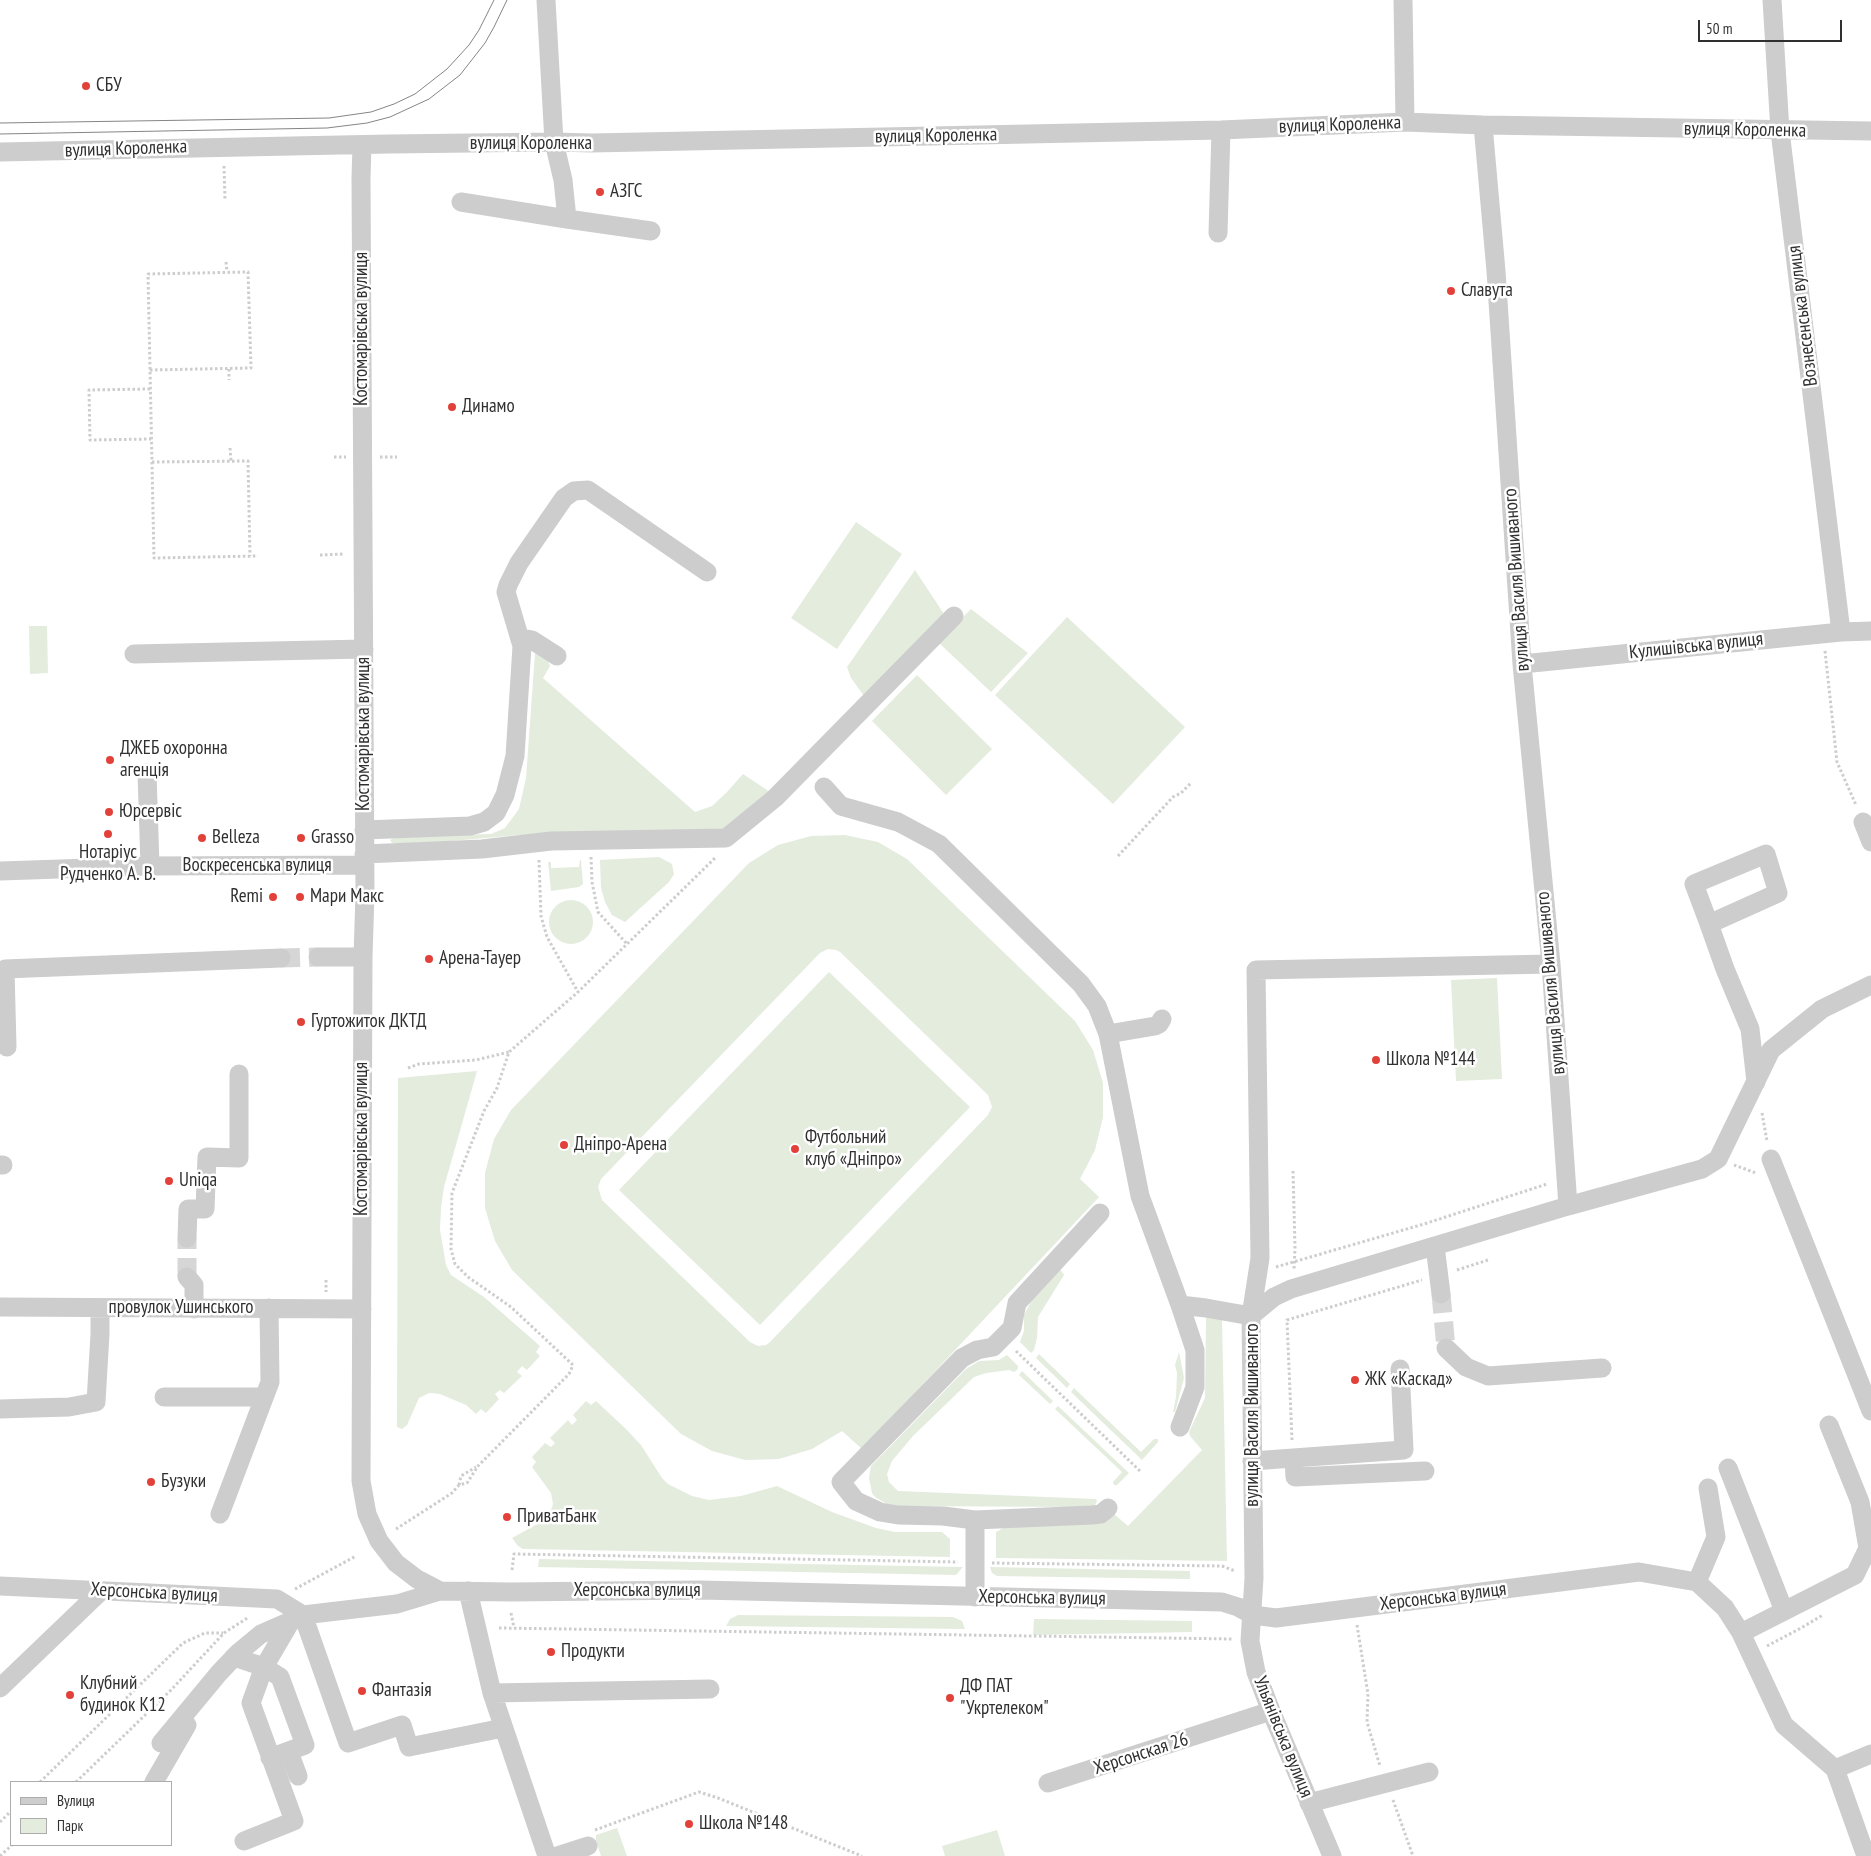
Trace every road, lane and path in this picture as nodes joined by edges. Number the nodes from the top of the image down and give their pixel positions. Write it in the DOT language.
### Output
graph roads {
  1 [pos="546,0"];
  2 [pos="1403,0"];
  3 [pos="1772,0"];
  4 [pos="1405,122"];
  5 [pos="1483,125"];
  6 [pos="1220,130"];
  7 [pos="1780,131"];
  8 [pos="1871,131"];
  9 [pos="554,142"];
  10 [pos="362,145"];
  11 [pos="224,146"];
  12 [pos="0,152"];
  13 [pos="225,200"];
  14 [pos="460,202"];
  15 [pos="567,219"];
  16 [pos="651,231"];
  17 [pos="1218,233"];
  18 [pos="226,262"];
  19 [pos="227,272"];
  20 [pos="229,369"];
  21 [pos="150,370"];
  22 [pos="229,380"];
  23 [pos="150,389"];
  24 [pos="151,438"];
  25 [pos="230,448"];
  26 [pos="231,461"];
  27 [pos="152,462"];
  28 [pos="363,554"];
  29 [pos="320,555"];
  30 [pos="250,556"];
  31 [pos="258,556"];
  32 [pos="707,572"];
  33 [pos="954,616"];
  34 [pos="1871,631"];
  35 [pos="1832,632"];
  36 [pos="522,646"];
  37 [pos="364,649"];
  38 [pos="134,654"];
  39 [pos="557,656"];
  40 [pos="1522,664"];
  41 [pos="147,773"];
  42 [pos="1191,783"];
  43 [pos="824,787"];
  44 [pos="1863,822"];
  45 [pos="364,830"];
  46 [pos="1871,842"];
  47 [pos="718,855"];
  48 [pos="1118,856"];
  49 [pos="365,860"];
  50 [pos="591,860"];
  51 [pos="540,862"];
  52 [pos="150,866"];
  53 [pos="0,870"];
  54 [pos="1709,924"];
  55 [pos="627,944"];
  56 [pos="318,957"];
  57 [pos="363,957"];
  58 [pos="282,958"];
  59 [pos="1551,964"];
  60 [pos="1871,985"];
  61 [pos="578,992"];
  62 [pos="1162,1019"];
  63 [pos="1108,1034"];
  64 [pos="7,1048"];
  65 [pos="509,1052"];
  66 [pos="408,1068"];
  67 [pos="239,1074"];
  68 [pos="1756,1082"];
  69 [pos="1762,1111"];
  70 [pos="1718,1158"];
  71 [pos="1771,1159"];
  72 [pos="1292,1171"];
  73 [pos="1552,1179"];
  74 [pos="1780,1182"];
  75 [pos="1568,1206"];
  76 [pos="1100,1213"];
  77 [pos="187,1238"];
  78 [pos="1435,1246"];
  79 [pos="1488,1260"];
  80 [pos="1295,1261"];
  81 [pos="1258,1272"];
  82 [pos="187,1277"];
  83 [pos="1440,1284"];
  84 [pos="1180,1305"];
  85 [pos="0,1306"];
  86 [pos="100,1308"];
  87 [pos="268,1308"];
  88 [pos="194,1309"];
  89 [pos="362,1309"];
  90 [pos="1251,1316"];
  91 [pos="1446,1348"];
  92 [pos="1019,1354"];
  93 [pos="1602,1368"];
  94 [pos="1400,1369"];
  95 [pos="164,1396"];
  96 [pos="264,1397"];
  97 [pos="0,1409"];
  98 [pos="1871,1411"];
  99 [pos="1829,1425"];
  100 [pos="1180,1427"];
  101 [pos="1292,1430"];
  102 [pos="1294,1458"];
  103 [pos="1252,1461"];
  104 [pos="478,1466"];
  105 [pos="1728,1468"];
  106 [pos="1425,1471"];
  107 [pos="1141,1472"];
  108 [pos="459,1485"];
  109 [pos="1708,1488"];
  110 [pos="1108,1508"];
  111 [pos="220,1514"];
  112 [pos="975,1520"];
  113 [pos="396,1529"];
  114 [pos="976,1562"];
  115 [pos="512,1570"];
  116 [pos="1254,1578"];
  117 [pos="1697,1582"];
  118 [pos="0,1586"];
  119 [pos="101,1591"];
  120 [pos="440,1591"];
  121 [pos="468,1591"];
  122 [pos="975,1597"];
  123 [pos="1354,1608"];
  124 [pos="1784,1611"];
  125 [pos="511,1613"];
  126 [pos="1253,1615"];
  127 [pos="297,1618"];
  128 [pos="500,1628"];
  129 [pos="514,1628"];
  130 [pos="1741,1632"];
  131 [pos="224,1633"];
  132 [pos="1250,1641"];
  133 [pos="234,1657"];
  134 [pos="264,1667"];
  135 [pos="0,1688"];
  136 [pos="710,1689"];
  137 [pos="492,1693"];
  138 [pos="197,1701"];
  139 [pos="1271,1711"];
  140 [pos="503,1728"];
  141 [pos="161,1744"];
  142 [pos="289,1752"];
  143 [pos="1871,1754"];
  144 [pos="270,1758"];
  145 [pos="1835,1769"];
  146 [pos="1429,1772"];
  147 [pos="298,1776"];
  148 [pos="41,1781"];
  149 [pos="155,1781"];
  150 [pos="1054,1781"];
  151 [pos="1386,1783"];
  152 [pos="1309,1803"];
  153 [pos="10,1812"];
  154 [pos="0,1822"];
  155 [pos="588,1839"];
  156 [pos="244,1840"];
  157 [pos="11,1846"];
  158 [pos="0,1856"];
  159 [pos="547,1856"];
  160 [pos="557,1856"];
  161 [pos="862,1856"];
  162 [pos="1332,1856"];
  163 [pos="1413,1856"];
  164 [pos="1866,1856"];
  1 -- 9 [label="street"];
  2 -- 4 [label="street"];
  3 -- 7 [label="street, Вознесенська вулиця"];
  4 -- 5 [label="street, вулиця Короленка"];
  4 -- 6 [label="street, вулиця Короленка"];
  5 -- 7 [label="street, вулиця Короленка"];
  5 -- 40 [label="street, вулиця Василя Вишиваного"];
  6 -- 9 [label="street, вулиця Короленка"];
  6 -- 17 [label="street"];
  7 -- 8 [label="street, вулиця Короленка"];
  7 -- 35 [label="street, Вознесенська вулиця"];
  9 -- 10 [label="street, вулиця Короленка"];
  9 -- 15 [label="street"];
  10 -- 11 [label="street, вулиця Короленка"];
  10 -- 28 [label="street, Костомарівська вулиця"];
  11 -- 12 [label="street, вулиця Короленка"];
  11 -- 13 [label="path"];
  14 -- 15 [label="street"];
  15 -- 16 [label="street"];
  18 -- 19 [label="path"];
  19 -- 20 [label="path"];
  19 -- 21 [label="path"];
  20 -- 21 [label="path"];
  20 -- 22 [label="path"];
  21 -- 23 [label="path"];
  23 -- 24 [label="path"];
  23 -- 24 [label="path"];
  24 -- 27 [label="path"];
  25 -- 26 [label="path"];
  26 -- 27 [label="path"];
  26 -- 30 [label="path"];
  27 -- 30 [label="path"];
  28 -- 29 [label="path"];
  28 -- 37 [label="street, Костомарівська вулиця"];
  30 -- 31 [label="path"];
  32 -- 36 [label="street"];
  33 -- 49 [label="street, Воскресенська вулиця"];
  34 -- 35 [label="street, Кулишівська вулиця"];
  35 -- 40 [label="street, Кулишівська вулиця"];
  35 -- 44 [label="path"];
  36 -- 39 [label="street"];
  36 -- 45 [label="street"];
  37 -- 38 [label="street"];
  37 -- 45 [label="street, Костомарівська вулиця"];
  40 -- 59 [label="street, вулиця Василя Вишиваного"];
  41 -- 52 [label="street"];
  42 -- 48 [label="path"];
  43 -- 63 [label="street"];
  44 -- 46 [label="street"];
  45 -- 49 [label="street, Костомарівська вулиця"];
  47 -- 55 [label="path"];
  49 -- 52 [label="street, Воскресенська вулиця"];
  49 -- 57 [label="street, Костомарівська вулиця"];
  50 -- 55 [label="path"];
  51 -- 61 [label="path"];
  52 -- 53 [label="street, Воскресенська вулиця"];
  54 -- 54 [label="street"];
  54 -- 68 [label="street"];
  55 -- 61 [label="path"];
  56 -- 57 [label="street"];
  57 -- 89 [label="street, Костомарівська вулиця"];
  58 -- 64 [label="street"];
  59 -- 75 [label="street, вулиця Василя Вишиваного"];
  59 -- 81 [label="street"];
  60 -- 68 [label="street"];
  61 -- 65 [label="path"];
  62 -- 63 [label="street"];
  63 -- 84 [label="street"];
  65 -- 66 [label="path"];
  65 -- 104 [label="path"];
  67 -- 77 [label="street"];
  68 -- 70 [label="street"];
  69 -- 71 [label="path"];
  70 -- 74 [label="path"];
  70 -- 75 [label="street"];
  71 -- 74 [label="street"];
  72 -- 80 [label="path"];
  73 -- 80 [label="path"];
  74 -- 98 [label="street"];
  75 -- 78 [label="street, вулиця Василя Вишиваного"];
  76 -- 112 [label="street"];
  78 -- 83 [label="street"];
  78 -- 90 [label="street, вулиця Василя Вишиваного"];
  79 -- 83 [label="path"];
  80 -- 81 [label="path"];
  81 -- 90 [label="street"];
  82 -- 88 [label="street"];
  83 -- 101 [label="path"];
  84 -- 90 [label="street"];
  84 -- 100 [label="street"];
  85 -- 86 [label="street, провулок Ушинського"];
  86 -- 88 [label="street, провулок Ушинського"];
  86 -- 97 [label="street"];
  87 -- 88 [label="street, провулок Ушинського"];
  87 -- 89 [label="street, провулок Ушинського"];
  87 -- 96 [label="street"];
  89 -- 120 [label="street, Костомарівська вулиця"];
  90 -- 103 [label="street, вулиця Василя Вишиваного"];
  91 -- 93 [label="street"];
  92 -- 107 [label="path"];
  94 -- 102 [label="street"];
  95 -- 96 [label="street"];
  96 -- 111 [label="street"];
  99 -- 124 [label="street"];
  102 -- 103 [label="street"];
  102 -- 106 [label="street"];
  103 -- 116 [label="street, вулиця Василя Вишиваного"];
  104 -- 108 [label="path"];
  104 -- 108 [label="path"];
  105 -- 124 [label="street"];
  108 -- 113 [label="path"];
  109 -- 117 [label="street"];
  110 -- 112 [label="street"];
  112 -- 114 [label="street"];
  114 -- 115 [label="path"];
  114 -- 116 [label="path"];
  114 -- 122 [label="street"];
  116 -- 126 [label="street, вулиця Василя Вишиваного"];
  117 -- 123 [label="street, Херсонська вулиця"];
  117 -- 130 [label="street"];
  118 -- 119 [label="street, Херсонська вулиця"];
  119 -- 127 [label="street, Херсонська вулиця"];
  119 -- 135 [label="street"];
  120 -- 121 [label="street, Херсонська вулиця"];
  120 -- 127 [label="street"];
  121 -- 122 [label="street, Херсонська вулиця"];
  121 -- 137 [label="street"];
  122 -- 126 [label="street, Херсонська вулиця"];
  123 -- 126 [label="street, Херсонська вулиця"];
  123 -- 151 [label="path"];
  124 -- 130 [label="street"];
  125 -- 129 [label="path"];
  126 -- 132 [label="street, Ульянівська вулиця"];
  127 -- 133 [label="street"];
  127 -- 134 [label="street"];
  127 -- 140 [label="street"];
  128 -- 129 [label="path"];
  129 -- 132 [label="path"];
  130 -- 145 [label="street"];
  131 -- 148 [label="path"];
  132 -- 139 [label="street, Ульянівська вулиця"];
  133 -- 134 [label="street"];
  133 -- 138 [label="street"];
  134 -- 142 [label="street"];
  134 -- 144 [label="street"];
  136 -- 137 [label="street"];
  137 -- 140 [label="street"];
  138 -- 141 [label="street"];
  138 -- 149 [label="street"];
  139 -- 150 [label="street, Херсонская 26"];
  139 -- 152 [label="street, Ульянівська вулиця"];
  140 -- 159 [label="street"];
  142 -- 144 [label="street"];
  142 -- 147 [label="street"];
  143 -- 145 [label="street"];
  144 -- 156 [label="street"];
  145 -- 164 [label="street"];
  146 -- 151 [label="street"];
  151 -- 152 [label="street"];
  151 -- 163 [label="path"];
  152 -- 162 [label="street, Ульянівська вулиця"];
  153 -- 154 [label="path"];
  155 -- 160 [label="street"];
  155 -- 161 [label="path"];
  157 -- 158 [label="path"];
}
